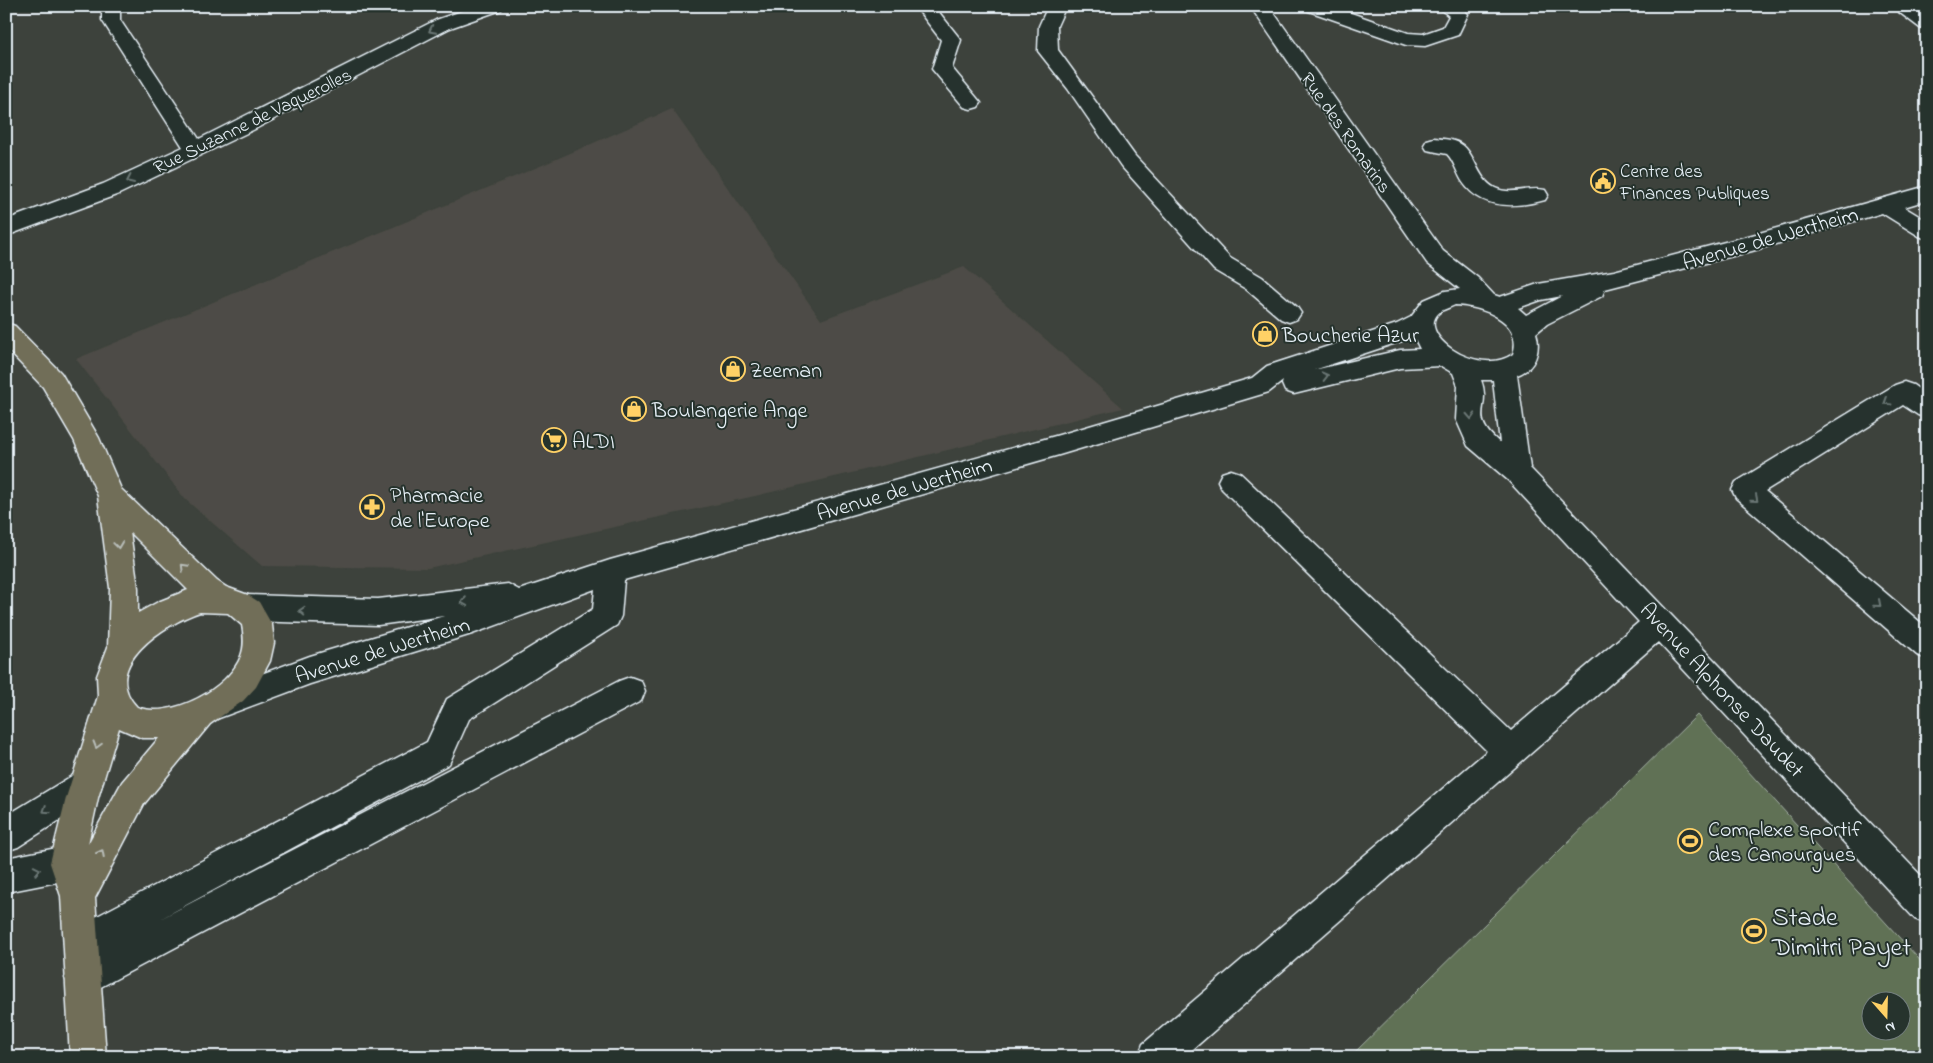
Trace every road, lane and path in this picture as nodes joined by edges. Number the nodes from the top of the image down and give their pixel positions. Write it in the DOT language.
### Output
graph roads {
  1 [pos="114,6"];
  2 [pos="494,6"];
  3 [pos="924,6"];
  4 [pos="1057,6"];
  5 [pos="1259,6"];
  6 [pos="1313,6"];
  7 [pos="1446,6"];
  8 [pos="1900,6"];
  9 [pos="1927,24"];
  10 [pos="971,103"];
  11 [pos="1434,145"];
  12 [pos="195,150"];
  13 [pos="1927,192"];
  14 [pos="1537,195"];
  15 [pos="1885,205"];
  16 [pos="6,228"];
  17 [pos="1927,231"];
  18 [pos="1435,257"];
  19 [pos="1614,279"];
  20 [pos="1439,300"];
  21 [pos="1492,303"];
  22 [pos="1289,313"];
  23 [pos="1421,322"];
  24 [pos="1524,330"];
  25 [pos="6,332"];
  26 [pos="1441,357"];
  27 [pos="1464,368"];
  28 [pos="1504,370"];
  29 [pos="1260,385"];
  30 [pos="1927,408"];
  31 [pos="1517,472"];
  32 [pos="1231,481"];
  33 [pos="111,496"];
  34 [pos="610,572"];
  35 [pos="547,592"];
  36 [pos="233,604"];
  37 [pos="1660,622"];
  38 [pos="1927,646"];
  39 [pos="123,647"];
  40 [pos="630,690"];
  41 [pos="112,699"];
  42 [pos="207,710"];
  43 [pos="1510,752"];
  44 [pos="86,785"];
  45 [pos="6,835"];
  46 [pos="67,863"];
  47 [pos="6,875"];
  48 [pos="78,896"];
  49 [pos="1927,906"];
  50 [pos="81,943"];
  51 [pos="83,978"];
  52 [pos="88,1057"];
  53 [pos="1156,1057"];
  1 -- 12 [label="street"];
  2 -- 12 [label="street, Rue Suzanne de Vaquerolles, one-way"];
  3 -- 10 [label="street"];
  4 -- 22 [label="street"];
  5 -- 18 [label="street, Rue des Romarins"];
  6 -- 7 [label="street"];
  8 -- 9 [label="street"];
  11 -- 14 [label="street"];
  12 -- 16 [label="street, Rue Suzanne de Vaquerolles, one-way"];
  13 -- 15 [label="street, Avenue de Wertheim"];
  15 -- 17 [label="street"];
  15 -- 19 [label="street, Avenue de Wertheim"];
  18 -- 20 [label="street, Rue des Romarins"];
  18 -- 21 [label="street, Rue des Romarins"];
  19 -- 21 [label="street, Avenue de Wertheim"];
  19 -- 24 [label="street, Avenue de Wertheim"];
  20 -- 21 [label="street"];
  20 -- 23 [label="street"];
  21 -- 24 [label="street"];
  23 -- 26 [label="street"];
  23 -- 29 [label="street, Avenue de Wertheim"];
  24 -- 28 [label="street"];
  25 -- 33 [label="main road"];
  26 -- 27 [label="street"];
  29 -- 26 [label="street, Avenue de Wertheim, one-way"];
  27 -- 28 [label="street"];
  27 -- 31 [label="street, Avenue Alphonse Daudet, one-way"];
  28 -- 31 [label="street"];
  29 -- 34 [label="street, Avenue de Wertheim"];
  30 -- 38 [label="street, one-way"];
  31 -- 37 [label="street, Avenue Alphonse Daudet"];
  32 -- 43 [label="street"];
  36 -- 33 [label="main road, one-way"];
  33 -- 39 [label="main road, one-way"];
  34 -- 35 [label="street, Avenue de Wertheim"];
  34 -- 50 [label="street"];
  35 -- 36 [label="street, Avenue de Wertheim, one-way"];
  35 -- 42 [label="street, Avenue de Wertheim"];
  36 -- 39 [label="main road"];
  36 -- 42 [label="main road"];
  37 -- 43 [label="street"];
  37 -- 49 [label="street, Avenue Alphonse Daudet"];
  39 -- 41 [label="main road"];
  40 -- 51 [label="street"];
  41 -- 42 [label="main road"];
  41 -- 44 [label="main road, one-way"];
  48 -- 42 [label="main road, one-way"];
  43 -- 53 [label="street"];
  44 -- 45 [label="street, one-way"];
  44 -- 46 [label="main road"];
  47 -- 46 [label="street, one-way"];
  46 -- 48 [label="main road"];
  48 -- 50 [label="main road"];
  50 -- 51 [label="main road"];
  51 -- 52 [label="main road"];
}
